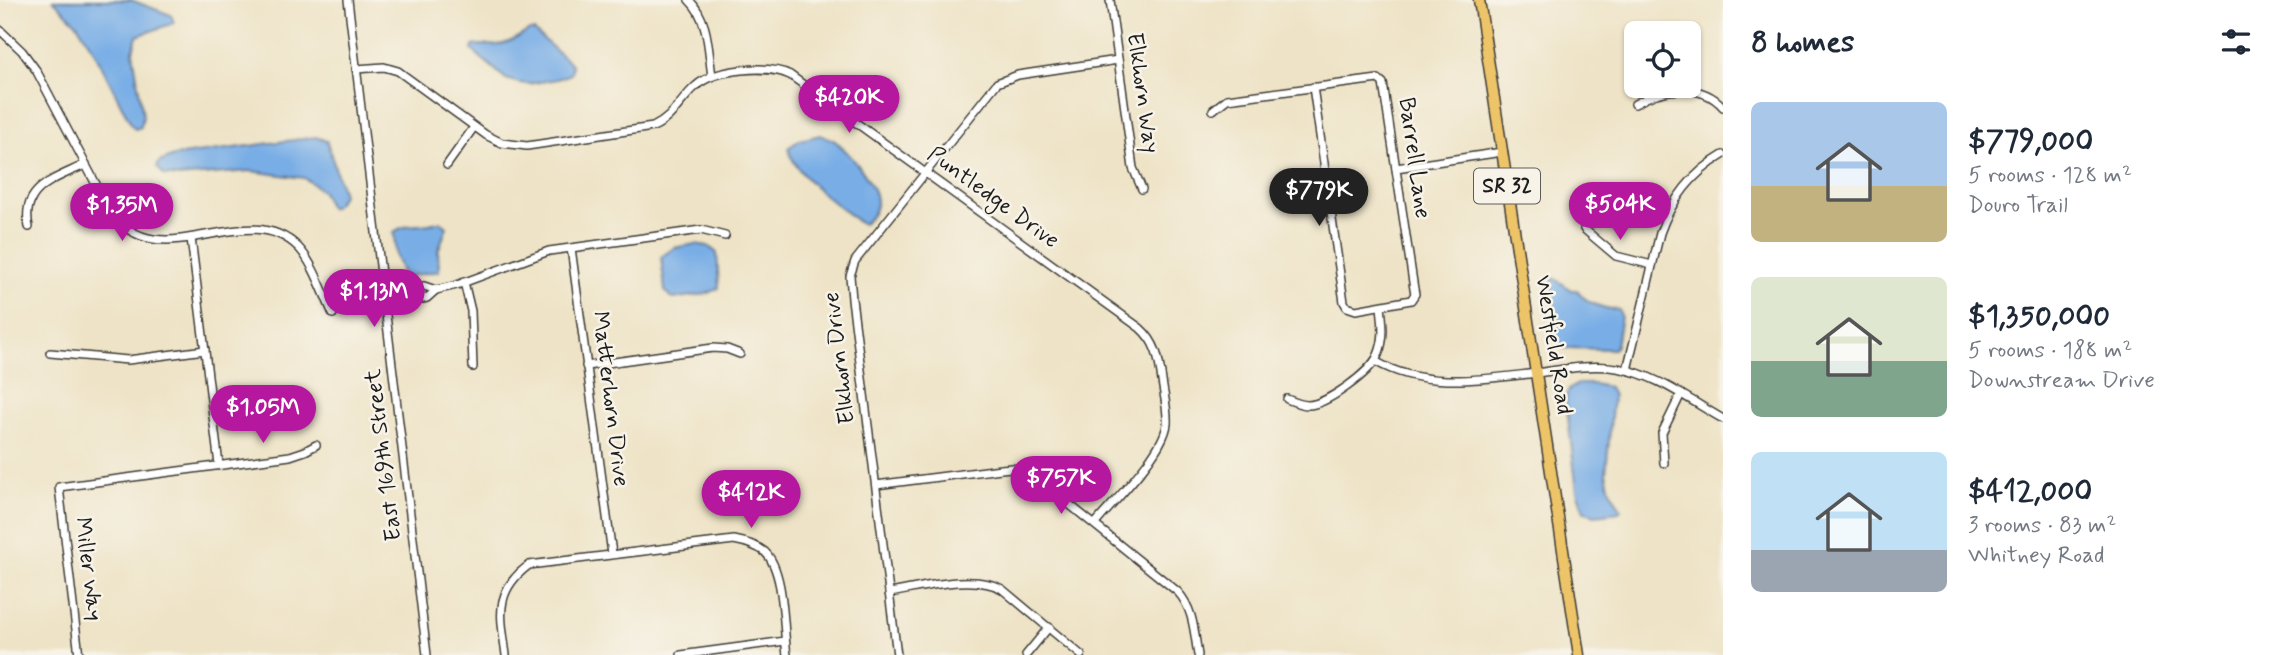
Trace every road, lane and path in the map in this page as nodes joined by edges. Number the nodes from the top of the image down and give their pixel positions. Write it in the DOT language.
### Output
graph roads {
  1 [pos="348,0"];
  2 [pos="689,0"];
  3 [pos="1110,0"];
  4 [pos="1479,0"];
  5 [pos="0,30"];
  6 [pos="1118,60"];
  7 [pos="356,69"];
  8 [pos="712,76"];
  9 [pos="1313,87"];
  10 [pos="1635,104"];
  11 [pos="1723,107"];
  12 [pos="1213,110"];
  13 [pos="474,127"];
  14 [pos="1502,152"];
  15 [pos="1723,155"];
  16 [pos="86,164"];
  17 [pos="447,165"];
  18 [pos="1396,168"];
  19 [pos="924,171"];
  20 [pos="1142,189"];
  21 [pos="29,227"];
  22 [pos="1584,229"];
  23 [pos="725,236"];
  24 [pos="191,238"];
  25 [pos="571,248"];
  26 [pos="1652,265"];
  27 [pos="464,282"];
  28 [pos="436,290"];
  29 [pos="383,292"];
  30 [pos="385,307"];
  31 [pos="1381,307"];
  32 [pos="333,314"];
  33 [pos="205,350"];
  34 [pos="50,353"];
  35 [pos="740,354"];
  36 [pos="1375,361"];
  37 [pos="586,366"];
  38 [pos="473,368"];
  39 [pos="1627,370"];
  40 [pos="1536,373"];
  41 [pos="1681,394"];
  42 [pos="1287,399"];
  43 [pos="1723,419"];
  44 [pos="316,445"];
  45 [pos="1664,463"];
  46 [pos="219,466"];
  47 [pos="876,485"];
  48 [pos="1095,524"];
  49 [pos="612,554"];
  50 [pos="889,593"];
  51 [pos="1049,627"];
  52 [pos="785,641"];
  53 [pos="79,655"];
  54 [pos="428,655"];
  55 [pos="506,655"];
  56 [pos="681,655"];
  57 [pos="787,655"];
  58 [pos="897,655"];
  59 [pos="1026,655"];
  60 [pos="1082,655"];
  61 [pos="1198,655"];
  62 [pos="1580,655"];
  1 -- 7 [label="street, East 169th Street"];
  2 -- 8 [label="street"];
  3 -- 6 [label="street, Elkhorn Way"];
  4 -- 14 [label="main road, Westfield Road / SR 32"];
  5 -- 16 [label="street"];
  6 -- 19 [label="street, Elkhorn Drive"];
  6 -- 20 [label="street, Elkhorn Way"];
  7 -- 13 [label="street"];
  7 -- 29 [label="street, East 169th Street"];
  8 -- 13 [label="street"];
  8 -- 19 [label="street, Puntledge Drive"];
  9 -- 12 [label="street, Barrell Lane"];
  9 -- 18 [label="street, Barrell Lane"];
  9 -- 31 [label="street"];
  10 -- 11 [label="street"];
  13 -- 17 [label="street"];
  14 -- 18 [label="street"];
  14 -- 40 [label="main road, Westfield Road / SR 32"];
  15 -- 26 [label="street"];
  16 -- 21 [label="street"];
  16 -- 24 [label="street"];
  18 -- 31 [label="street, Barrell Lane"];
  19 -- 47 [label="street, Elkhorn Drive"];
  19 -- 48 [label="street, Puntledge Drive"];
  22 -- 26 [label="street"];
  23 -- 25 [label="street"];
  24 -- 32 [label="street"];
  24 -- 33 [label="street"];
  25 -- 27 [label="street"];
  25 -- 37 [label="street, Matterhorn Drive"];
  26 -- 39 [label="street"];
  27 -- 28 [label="street"];
  27 -- 38 [label="street"];
  28 -- 29 [label="street"];
  28 -- 30 [label="street"];
  29 -- 30 [label="street, East 169th Street"];
  30 -- 54 [label="street, East 169th Street"];
  31 -- 36 [label="street"];
  33 -- 34 [label="street"];
  33 -- 46 [label="street"];
  35 -- 37 [label="street"];
  36 -- 40 [label="street"];
  36 -- 42 [label="street"];
  37 -- 49 [label="street, Matterhorn Drive"];
  39 -- 40 [label="street"];
  39 -- 41 [label="street"];
  40 -- 62 [label="main road, Westfield Road / SR 32"];
  41 -- 43 [label="street"];
  41 -- 45 [label="street"];
  44 -- 46 [label="street"];
  46 -- 53 [label="street, Miller Way"];
  47 -- 48 [label="street"];
  47 -- 50 [label="street, Elkhorn Drive"];
  48 -- 61 [label="street"];
  49 -- 52 [label="street"];
  49 -- 55 [label="street"];
  50 -- 51 [label="street"];
  50 -- 58 [label="street, Elkhorn Drive"];
  51 -- 59 [label="street"];
  51 -- 60 [label="street"];
  52 -- 56 [label="street"];
  52 -- 57 [label="street"];
}
